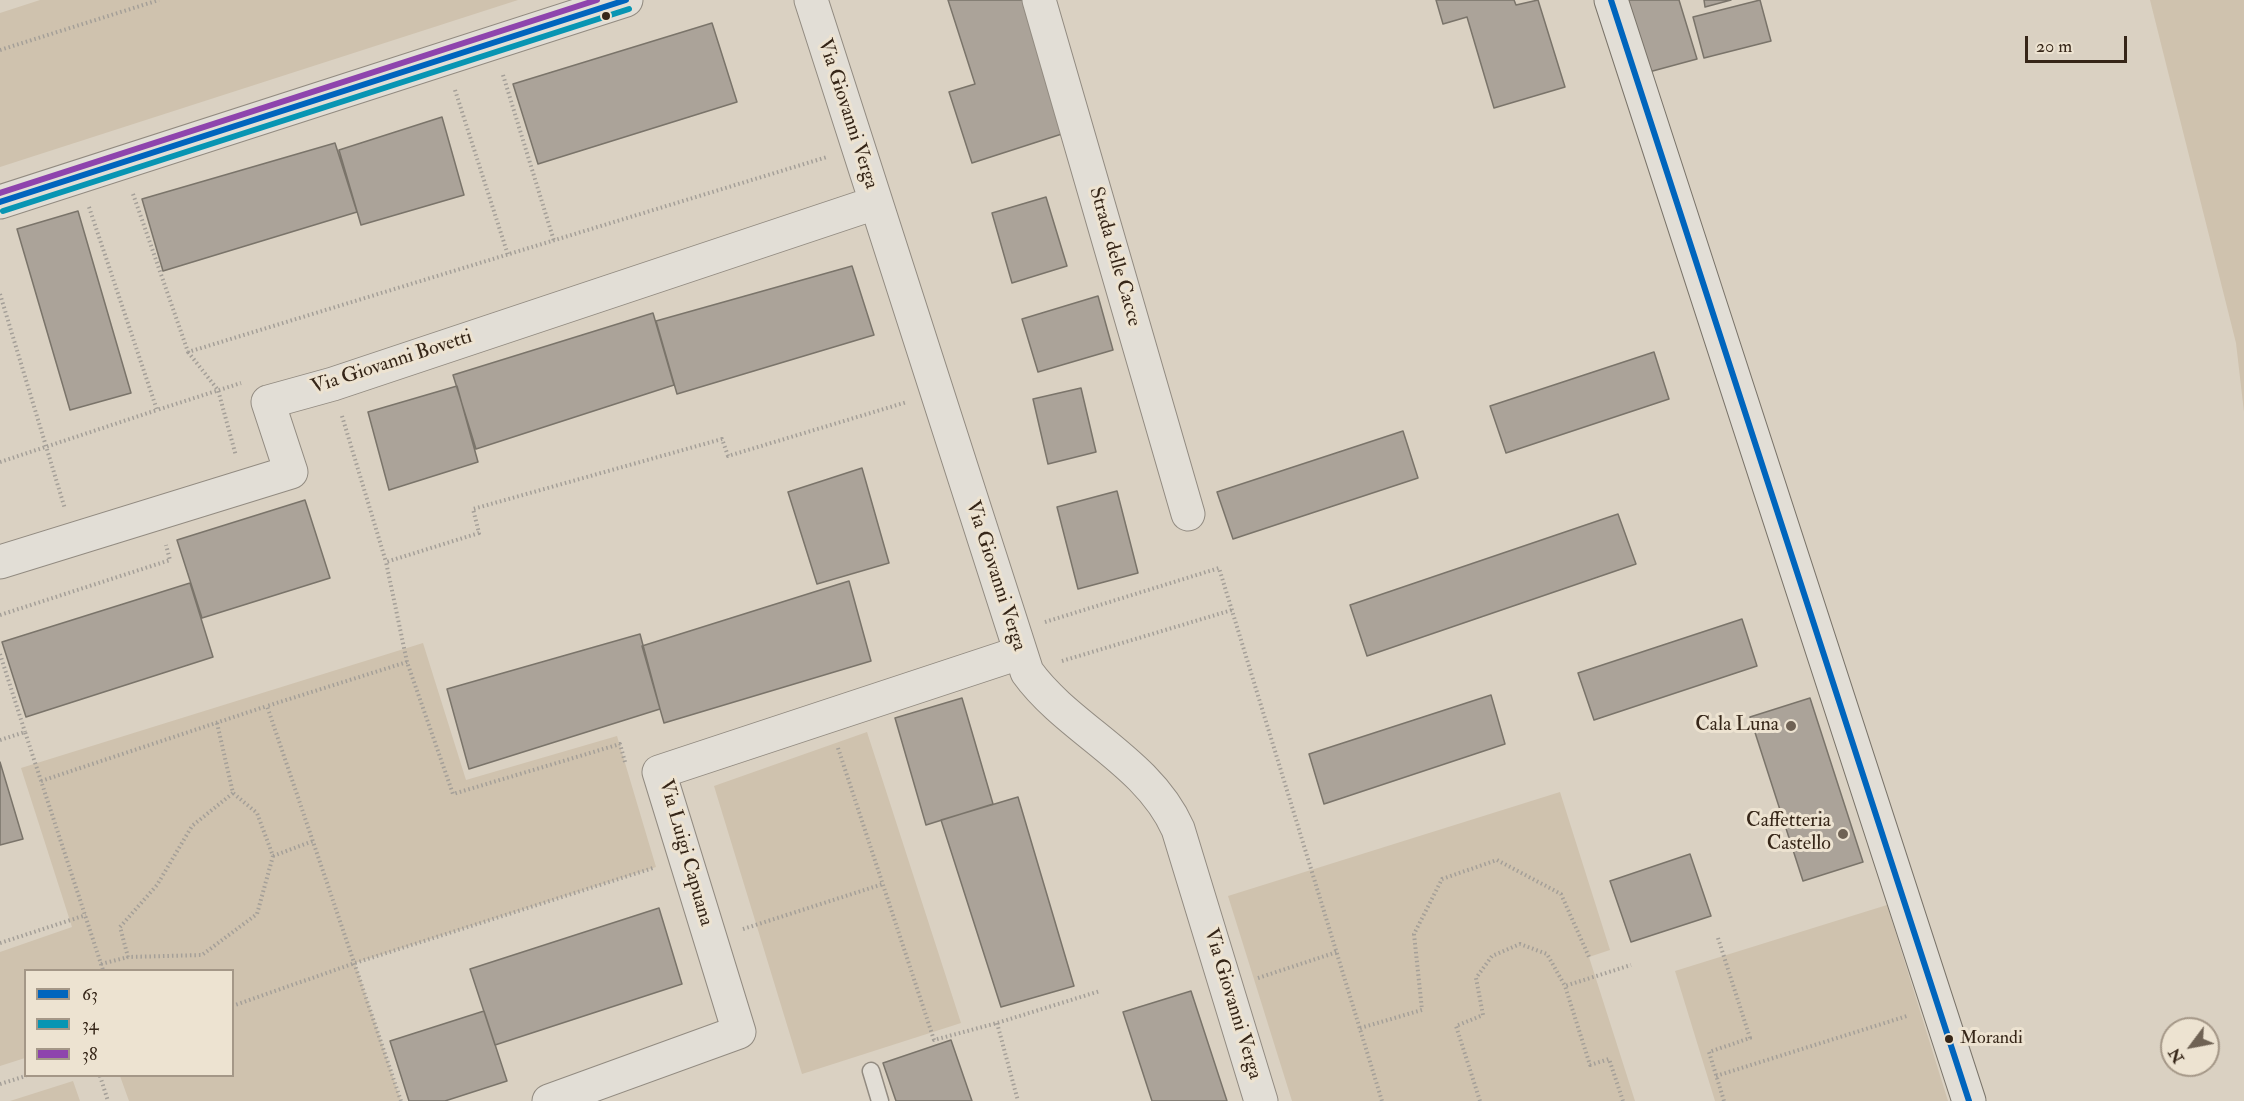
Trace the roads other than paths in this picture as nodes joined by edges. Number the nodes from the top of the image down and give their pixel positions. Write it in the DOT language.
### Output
graph roads {
  1 [pos="626,0"];
  2 [pos="811,0"];
  3 [pos="1039,0"];
  4 [pos="1611,0"];
  5 [pos="0,202"];
  6 [pos="875,202"];
  7 [pos="1188,514"];
  8 [pos="0,562"];
  9 [pos="1020,652"];
  10 [pos="871,1071"];
  11 [pos="549,1101"];
  12 [pos="880,1101"];
  13 [pos="1261,1101"];
  14 [pos="1969,1101"];
  1 -- 5 [label="street"];
  2 -- 6 [label="street, Via Giovanni Verga"];
  3 -- 7 [label="street, Strada delle Cacce"];
  4 -- 14 [label="street"];
  6 -- 8 [label="street, Via Giovanni Bovetti"];
  6 -- 9 [label="street, Via Giovanni Verga"];
  9 -- 11 [label="street, Via Luigi Capuana"];
  9 -- 13 [label="street, Via Giovanni Verga"];
  10 -- 12 [label="lane"];
}
